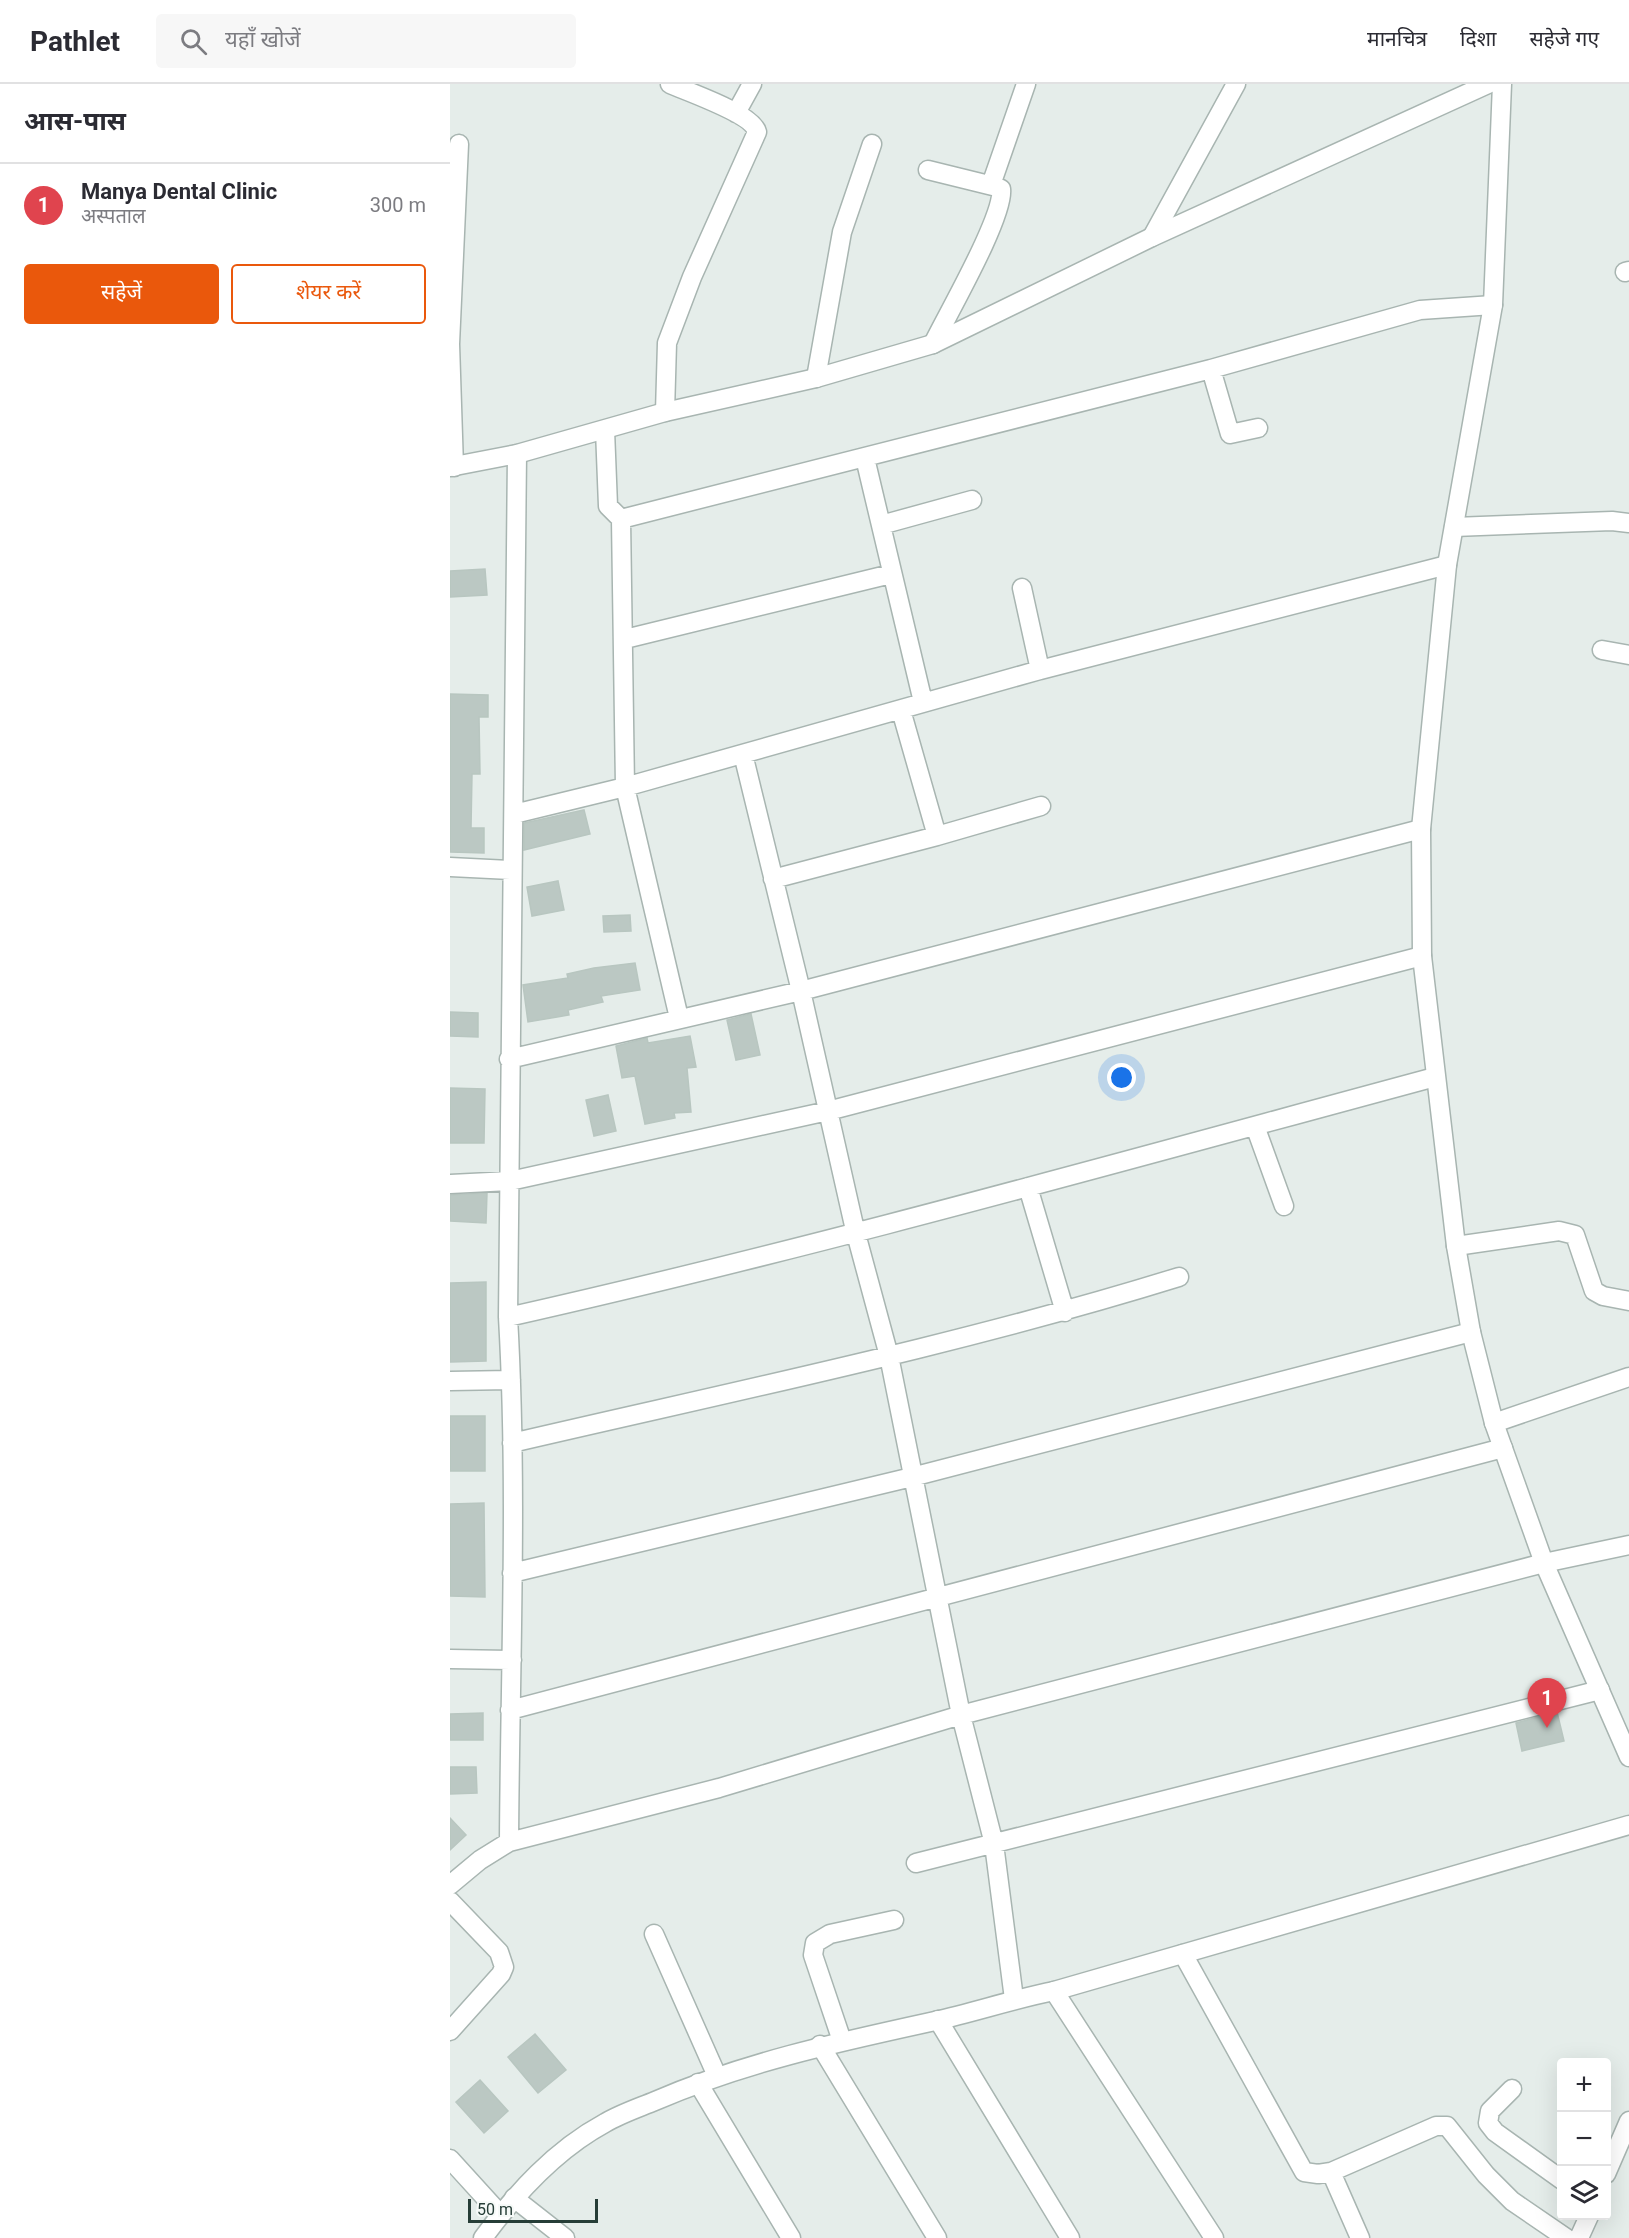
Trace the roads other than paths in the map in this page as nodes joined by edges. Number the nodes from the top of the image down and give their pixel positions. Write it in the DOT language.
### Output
graph roads {
  1 [pos="670,84"];
  2 [pos="752,84"];
  3 [pos="1026,84"];
  4 [pos="1236,84"];
  5 [pos="1488,84"];
  6 [pos="1502,84"];
  7 [pos="736,112"];
  8 [pos="459,144"];
  9 [pos="872,144"];
  10 [pos="928,170"];
  11 [pos="991,185"];
  12 [pos="1152,237"];
  13 [pos="1493,305"];
  14 [pos="933,344"];
  15 [pos="1211,369"];
  16 [pos="816,378"];
  17 [pos="665,412"];
  18 [pos="1258,428"];
  19 [pos="605,430"];
  20 [pos="517,454"];
  21 [pos="866,458"];
  22 [pos="452,467"];
  23 [pos="972,500"];
  24 [pos="621,519"];
  25 [pos="1629,523"];
  26 [pos="881,525"];
  27 [pos="1454,528"];
  28 [pos="1447,565"];
  29 [pos="891,574"];
  30 [pos="1022,588"];
  31 [pos="625,639"];
  32 [pos="1602,650"];
  33 [pos="1629,655"];
  34 [pos="1040,670"];
  35 [pos="923,702"];
  36 [pos="901,710"];
  37 [pos="743,754"];
  38 [pos="625,787"];
  39 [pos="1041,806"];
  40 [pos="514,814"];
  41 [pos="1421,829"];
  42 [pos="937,836"];
  43 [pos="450,867"];
  44 [pos="512,870"];
  45 [pos="773,879"];
  46 [pos="1422,956"];
  47 [pos="801,991"];
  48 [pos="679,1018"];
  49 [pos="509,1059"];
  50 [pos="1435,1077"];
  51 [pos="828,1111"];
  52 [pos="1255,1126"];
  53 [pos="510,1181"];
  54 [pos="450,1184"];
  55 [pos="1028,1186"];
  56 [pos="1284,1206"];
  57 [pos="855,1230"];
  58 [pos="1456,1246"];
  59 [pos="1179,1277"];
  60 [pos="1629,1301"];
  61 [pos="1065,1312"];
  62 [pos="508,1317"];
  63 [pos="1471,1332"];
  64 [pos="889,1356"];
  65 [pos="1629,1377"];
  66 [pos="512,1380"];
  67 [pos="450,1382"];
  68 [pos="1494,1424"];
  69 [pos="512,1443"];
  70 [pos="1503,1448"];
  71 [pos="912,1477"];
  72 [pos="1629,1545"];
  73 [pos="1544,1563"];
  74 [pos="512,1573"];
  75 [pos="937,1599"];
  76 [pos="450,1659"];
  77 [pos="512,1660"];
  78 [pos="1600,1690"];
  79 [pos="510,1710"];
  80 [pos="961,1715"];
  81 [pos="1629,1757"];
  82 [pos="1629,1825"];
  83 [pos="509,1842"];
  84 [pos="994,1844"];
  85 [pos="916,1863"];
  86 [pos="450,1885"];
  87 [pos="450,1901"];
  88 [pos="894,1920"];
  89 [pos="654,1934"];
  90 [pos="1183,1954"];
  91 [pos="1054,1991"];
  92 [pos="1014,1999"];
  93 [pos="938,2020"];
  94 [pos="450,2031"];
  95 [pos="842,2041"];
  96 [pos="820,2045"];
  97 [pos="717,2076"];
  98 [pos="698,2083"];
  99 [pos="1512,2089"];
  100 [pos="1629,2121"];
  101 [pos="450,2159"];
  102 [pos="1609,2166"];
  103 [pos="1331,2172"];
  104 [pos="1557,2176"];
  105 [pos="514,2198"];
  106 [pos="500,2214"];
  107 [pos="1587,2220"];
  108 [pos="483,2238"];
  109 [pos="565,2238"];
  110 [pos="791,2238"];
  111 [pos="937,2238"];
  112 [pos="1070,2238"];
  113 [pos="1214,2238"];
  114 [pos="1360,2238"];
  115 [pos="1566,2238"];
  116 [pos="1579,2238"];
  1 -- 7 [label="street"];
  2 -- 7 [label="street"];
  3 -- 11 [label="street"];
  4 -- 12 [label="street"];
  5 -- 12 [label="street"];
  6 -- 13 [label="street"];
  7 -- 17 [label="street"];
  8 -- 22 [label="street"];
  9 -- 16 [label="street"];
  10 -- 11 [label="street"];
  11 -- 14 [label="street"];
  12 -- 14 [label="street"];
  13 -- 15 [label="street"];
  13 -- 27 [label="street"];
  14 -- 16 [label="street"];
  15 -- 18 [label="street"];
  15 -- 21 [label="street"];
  16 -- 17 [label="street"];
  17 -- 19 [label="street"];
  19 -- 20 [label="street"];
  19 -- 24 [label="street"];
  20 -- 22 [label="street"];
  20 -- 40 [label="street"];
  21 -- 24 [label="street"];
  21 -- 26 [label="street"];
  23 -- 26 [label="street"];
  24 -- 31 [label="street"];
  25 -- 27 [label="street"];
  26 -- 29 [label="street"];
  27 -- 28 [label="street"];
  28 -- 34 [label="street"];
  28 -- 41 [label="street"];
  29 -- 31 [label="street"];
  29 -- 35 [label="street"];
  30 -- 34 [label="street"];
  31 -- 38 [label="street"];
  32 -- 33 [label="street"];
  34 -- 35 [label="street"];
  35 -- 36 [label="street"];
  36 -- 37 [label="street"];
  36 -- 42 [label="street"];
  37 -- 38 [label="street"];
  37 -- 45 [label="street"];
  38 -- 40 [label="street"];
  38 -- 48 [label="street"];
  39 -- 42 [label="street"];
  40 -- 44 [label="street"];
  41 -- 46 [label="street"];
  41 -- 47 [label="street"];
  42 -- 45 [label="street"];
  43 -- 44 [label="street"];
  44 -- 49 [label="street"];
  45 -- 47 [label="street"];
  46 -- 50 [label="street"];
  46 -- 51 [label="street"];
  47 -- 48 [label="street"];
  47 -- 51 [label="street"];
  48 -- 49 [label="street"];
  49 -- 53 [label="street"];
  50 -- 52 [label="street"];
  50 -- 58 [label="street"];
  51 -- 53 [label="street"];
  51 -- 57 [label="street"];
  52 -- 55 [label="street"];
  52 -- 56 [label="street"];
  53 -- 54 [label="street"];
  53 -- 62 [label="street"];
  55 -- 57 [label="street"];
  55 -- 61 [label="street"];
  57 -- 62 [label="street"];
  57 -- 64 [label="street"];
  58 -- 60 [label="street"];
  58 -- 63 [label="street"];
  59 -- 61 [label="street"];
  61 -- 64 [label="street"];
  62 -- 66 [label="street"];
  63 -- 68 [label="street"];
  63 -- 71 [label="street"];
  64 -- 69 [label="street"];
  64 -- 71 [label="street"];
  65 -- 68 [label="street"];
  66 -- 67 [label="street"];
  66 -- 69 [label="street"];
  68 -- 70 [label="street"];
  69 -- 74 [label="street"];
  70 -- 73 [label="street"];
  70 -- 75 [label="street"];
  71 -- 74 [label="street"];
  71 -- 75 [label="street"];
  72 -- 73 [label="street"];
  73 -- 78 [label="street"];
  73 -- 80 [label="street"];
  74 -- 77 [label="street"];
  75 -- 79 [label="street"];
  75 -- 80 [label="street"];
  76 -- 77 [label="street"];
  77 -- 79 [label="street"];
  78 -- 81 [label="street"];
  78 -- 84 [label="street"];
  79 -- 83 [label="street"];
  80 -- 83 [label="street"];
  80 -- 84 [label="street"];
  82 -- 90 [label="street"];
  83 -- 86 [label="street"];
  84 -- 85 [label="street"];
  84 -- 92 [label="street"];
  87 -- 94 [label="street"];
  88 -- 95 [label="street"];
  89 -- 97 [label="street"];
  90 -- 91 [label="street"];
  90 -- 103 [label="street"];
  91 -- 92 [label="street"];
  91 -- 113 [label="street"];
  92 -- 93 [label="street"];
  93 -- 95 [label="street"];
  93 -- 112 [label="street"];
  95 -- 96 [label="street"];
  96 -- 97 [label="street"];
  96 -- 111 [label="street"];
  97 -- 98 [label="street"];
  98 -- 105 [label="street"];
  98 -- 110 [label="street"];
  99 -- 104 [label="street"];
  100 -- 102 [label="street"];
  101 -- 106 [label="street"];
  103 -- 114 [label="street"];
  103 -- 115 [label="street"];
  105 -- 106 [label="street"];
  105 -- 109 [label="street"];
  106 -- 108 [label="street"];
  107 -- 116 [label="street"];
}
